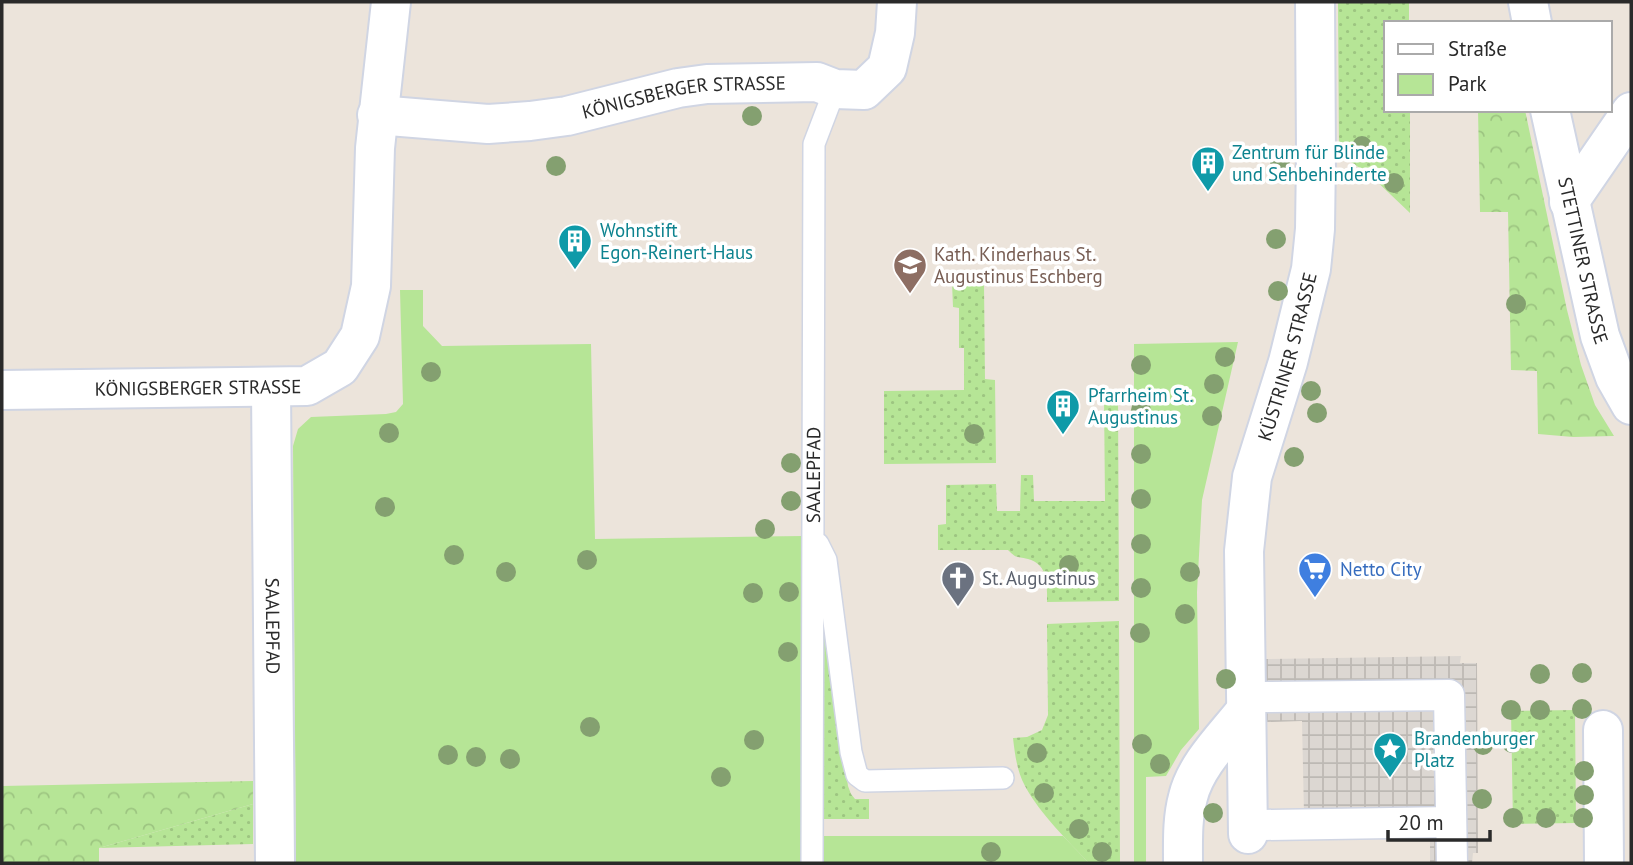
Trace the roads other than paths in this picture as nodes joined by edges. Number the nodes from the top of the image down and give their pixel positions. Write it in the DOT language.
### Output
graph roads {
  1 [pos="391,2"];
  2 [pos="897,2"];
  3 [pos="1315,2"];
  4 [pos="1528,2"];
  5 [pos="1532,21"];
  6 [pos="850,90"];
  7 [pos="1550,112"];
  8 [pos="1631,112"];
  9 [pos="377,115"];
  10 [pos="1569,202"];
  11 [pos="271,388"];
  12 [pos="2,390"];
  13 [pos="1631,405"];
  14 [pos="812,533"];
  15 [pos="1256,704"];
  16 [pos="1603,730"];
  17 [pos="1003,778"];
  18 [pos="1451,821"];
  19 [pos="1256,830"];
  20 [pos="275,863"];
  21 [pos="812,863"];
  22 [pos="1183,863"];
  23 [pos="1451,863"];
  24 [pos="1604,863"];
  1 -- 9 [label="street, KÖNIGSBERGER STRASSE"];
  2 -- 6 [label="street"];
  3 -- 15 [label="street, KÜSTRINER STRASSE"];
  4 -- 5 [label="street"];
  6 -- 9 [label="street, KÖNIGSBERGER STRASSE"];
  6 -- 14 [label="lane, SAALEPFAD"];
  7 -- 10 [label="street, STETTINER STRASSE"];
  8 -- 10 [label="street"];
  9 -- 11 [label="street, KÖNIGSBERGER STRASSE"];
  10 -- 13 [label="street, STETTINER STRASSE"];
  11 -- 12 [label="street, KÖNIGSBERGER STRASSE"];
  11 -- 20 [label="street, SAALEPFAD"];
  14 -- 17 [label="lane"];
  14 -- 21 [label="lane, SAALEPFAD"];
  15 -- 18 [label="street"];
  15 -- 19 [label="street, KÜSTRINER STRASSE"];
  15 -- 22 [label="street"];
  16 -- 24 [label="street"];
  18 -- 19 [label="street"];
  18 -- 23 [label="street"];
}
